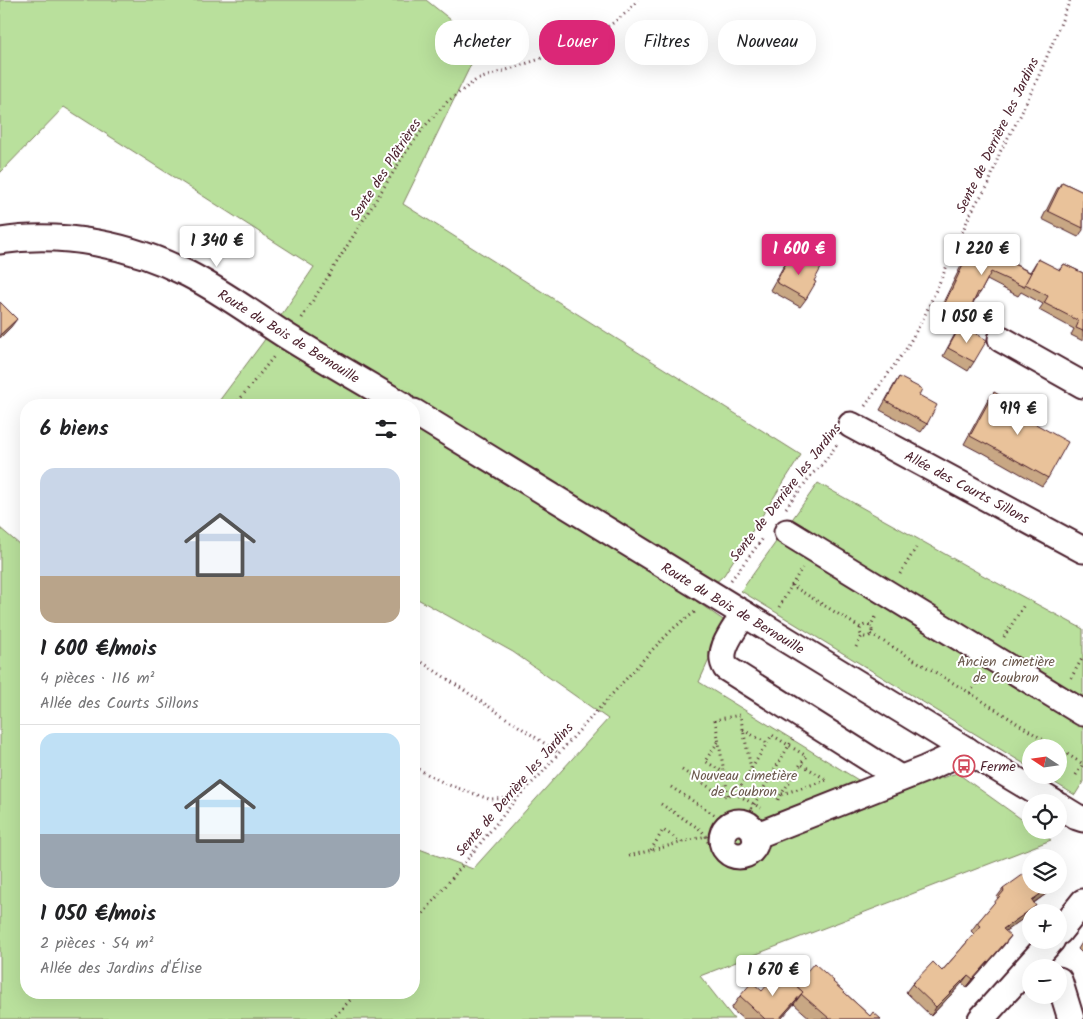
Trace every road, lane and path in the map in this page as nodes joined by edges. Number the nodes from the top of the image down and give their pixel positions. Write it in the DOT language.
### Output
graph roads {
  1 [pos="638,0"];
  2 [pos="1070,0"];
  3 [pos="0,241"];
  4 [pos="288,337"];
  5 [pos="1001,339"];
  6 [pos="1083,385"];
  7 [pos="241,399"];
  8 [pos="392,399"];
  9 [pos="420,416"];
  10 [pos="851,425"];
  11 [pos="778,527"];
  12 [pos="815,548"];
  13 [pos="916,548"];
  14 [pos="1083,550"];
  15 [pos="791,585"];
  16 [pos="889,594"];
  17 [pos="716,598"];
  18 [pos="1024,605"];
  19 [pos="779,608"];
  20 [pos="744,614"];
  21 [pos="861,628"];
  22 [pos="871,634"];
  23 [pos="862,636"];
  24 [pos="856,647"];
  25 [pos="992,657"];
  26 [pos="420,661"];
  27 [pos="1083,713"];
  28 [pos="743,730"];
  29 [pos="795,736"];
  30 [pos="1044,739"];
  31 [pos="719,741"];
  32 [pos="767,743"];
  33 [pos="789,746"];
  34 [pos="967,750"];
  35 [pos="559,753"];
  36 [pos="1068,754"];
  37 [pos="801,764"];
  38 [pos="1083,764"];
  39 [pos="420,770"];
  40 [pos="682,770"];
  41 [pos="751,770"];
  42 [pos="724,772"];
  43 [pos="1076,775"];
  44 [pos="900,778"];
  45 [pos="671,787"];
  46 [pos="736,794"];
  47 [pos="781,794"];
  48 [pos="1040,794"];
  49 [pos="728,796"];
  50 [pos="517,798"];
  51 [pos="661,804"];
  52 [pos="773,807"];
  53 [pos="1067,811"];
  54 [pos="1083,819"];
  55 [pos="739,825"];
  56 [pos="682,842"];
  57 [pos="650,851"];
  58 [pos="629,856"];
  59 [pos="1083,902"];
  60 [pos="420,918"];
  61 [pos="1067,926"];
  62 [pos="1051,949"];
  63 [pos="351,999"];
  64 [pos="1066,1004"];
  65 [pos="332,1019"];
  66 [pos="981,1019"];
  67 [pos="1071,1019"];
  1 -- 4 [label="path, Sente des Plâtrières"];
  2 -- 10 [label="path, Sente de Derrière les Jardins"];
  3 -- 4 [label="street, Route du Bois de Bernouille"];
  4 -- 7 [label="path, Sente des Plâtrières"];
  4 -- 8 [label="street, Route du Bois de Bernouille"];
  5 -- 6 [label="street"];
  9 -- 17 [label="street, Route du Bois de Bernouille"];
  10 -- 11 [label="path, Sente de Derrière les Jardins"];
  10 -- 14 [label="street, Allée des Courts Sillons"];
  11 -- 12 [label="street"];
  11 -- 17 [label="path, Sente de Derrière les Jardins"];
  12 -- 15 [label="path"];
  12 -- 16 [label="street"];
  13 -- 16 [label="path"];
  15 -- 19 [label="path"];
  15 -- 21 [label="path"];
  16 -- 25 [label="street"];
  17 -- 20 [label="street, Route du Bois de Bernouille"];
  17 -- 35 [label="path, Sente de Derrière les Jardins"];
  18 -- 25 [label="path"];
  20 -- 34 [label="street, Route du Bois de Bernouille"];
  20 -- 44 [label="street"];
  21 -- 22 [label="path"];
  21 -- 23 [label="path"];
  22 -- 23 [label="path"];
  22 -- 30 [label="path"];
  23 -- 24 [label="path"];
  25 -- 27 [label="street"];
  26 -- 35 [label="path"];
  28 -- 31 [label="path"];
  28 -- 32 [label="path"];
  28 -- 41 [label="path"];
  29 -- 33 [label="path"];
  31 -- 42 [label="path"];
  31 -- 42 [label="path"];
  32 -- 33 [label="path"];
  32 -- 41 [label="path"];
  33 -- 37 [label="path"];
  33 -- 55 [label="path"];
  34 -- 44 [label="street"];
  34 -- 48 [label="street, Route du Bois de Bernouille"];
  35 -- 50 [label="path, Sente de Derrière les Jardins"];
  36 -- 38 [label="path"];
  37 -- 47 [label="path"];
  37 -- 47 [label="path"];
  38 -- 43 [label="path"];
  39 -- 50 [label="path"];
  40 -- 49 [label="path"];
  41 -- 46 [label="path"];
  42 -- 49 [label="path"];
  44 -- 55 [label="street"];
  45 -- 55 [label="path"];
  46 -- 49 [label="path"];
  46 -- 55 [label="path"];
  47 -- 52 [label="path"];
  50 -- 60 [label="path, Sente de Derrière les Jardins"];
  51 -- 55 [label="path"];
  53 -- 54 [label="street"];
  55 -- 56 [label="path"];
  56 -- 57 [label="path"];
  56 -- 57 [label="path"];
  57 -- 58 [label="path"];
  59 -- 61 [label="street"];
  62 -- 66 [label="street"];
  63 -- 65 [label="path"];
  64 -- 67 [label="street"];
}
